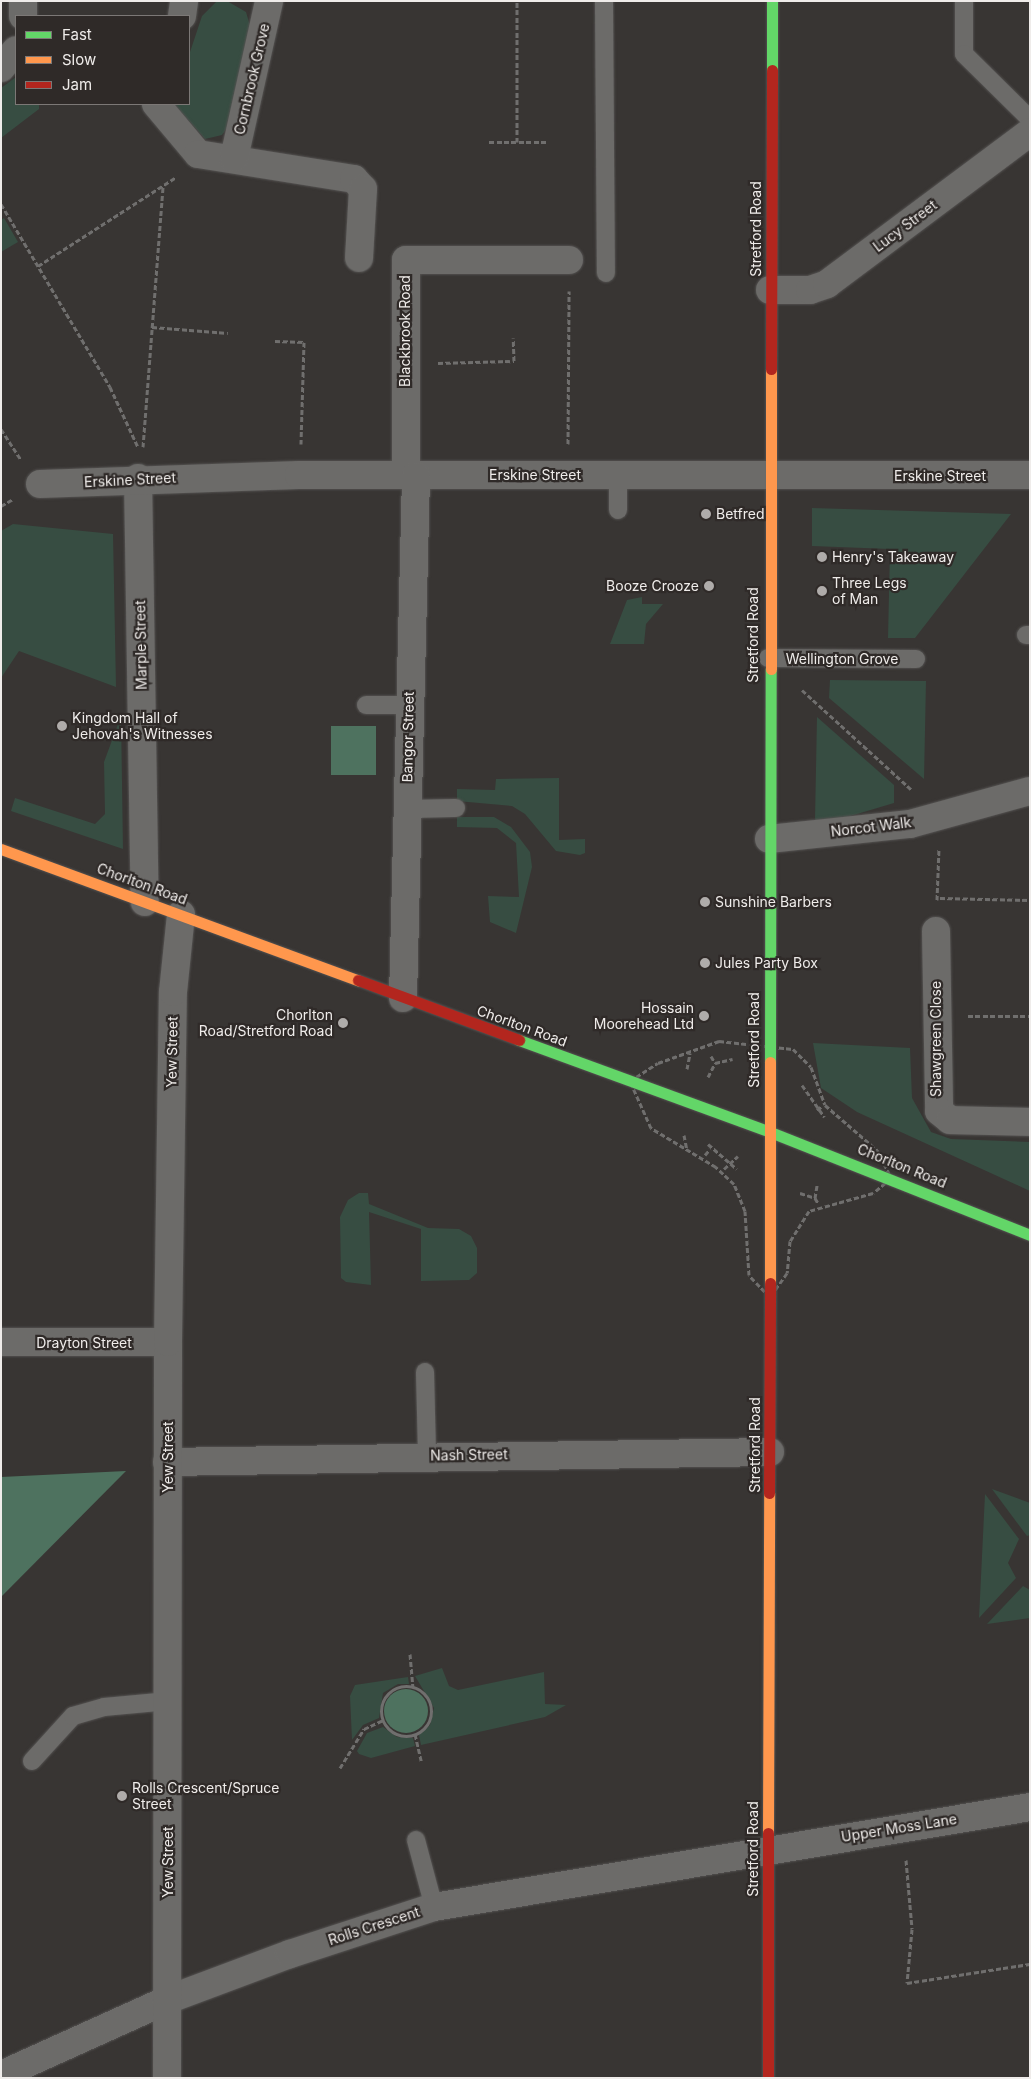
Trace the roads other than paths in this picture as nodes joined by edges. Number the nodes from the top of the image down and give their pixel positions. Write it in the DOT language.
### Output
graph roads {
  1 [pos="23,1"];
  2 [pos="184,1"];
  3 [pos="269,1"];
  4 [pos="604,1"];
  5 [pos="772,1"];
  6 [pos="964,1"];
  7 [pos="23,15"];
  8 [pos="182,15"];
  9 [pos="15,51"];
  10 [pos="1,68"];
  11 [pos="157,105"];
  12 [pos="1030,119"];
  13 [pos="1030,132"];
  14 [pos="234,158"];
  15 [pos="359,258"];
  16 [pos="569,260"];
  17 [pos="606,273"];
  18 [pos="770,290"];
  19 [pos="618,475"];
  20 [pos="1030,475"];
  21 [pos="411,476"];
  22 [pos="768,476"];
  23 [pos="138,478"];
  24 [pos="40,484"];
  25 [pos="618,510"];
  26 [pos="768,658"];
  27 [pos="916,659"];
  28 [pos="366,705"];
  29 [pos="409,705"];
  30 [pos="1030,791"];
  31 [pos="456,808"];
  32 [pos="407,809"];
  33 [pos="769,839"];
  34 [pos="1,849"];
  35 [pos="145,902"];
  36 [pos="181,914"];
  37 [pos="936,931"];
  38 [pos="403,998"];
  39 [pos="1030,1122"];
  40 [pos="770,1132"];
  41 [pos="1030,1235"];
  42 [pos="1,1342"];
  43 [pos="168,1342"];
  44 [pos="425,1372"];
  45 [pos="770,1452"];
  46 [pos="427,1455"];
  47 [pos="167,1462"];
  48 [pos="169,1701"];
  49 [pos="32,1760"];
  50 [pos="1030,1807"];
  51 [pos="416,1840"];
  52 [pos="768,1850"];
  53 [pos="434,1907"];
  54 [pos="167,2000"];
  55 [pos="1,2075"];
  56 [pos="166,2078"];
  57 [pos="768,2078"];
  1 -- 7 [label="street"];
  2 -- 8 [label="street"];
  3 -- 14 [label="street, Cornbrook Grove"];
  4 -- 17 [label="lane"];
  5 -- 18 [label="main road, Stretford Road"];
  6 -- 12 [label="lane"];
  9 -- 10 [label="street"];
  11 -- 14 [label="street"];
  13 -- 18 [label="street, Lucy Street"];
  14 -- 15 [label="street"];
  16 -- 21 [label="street, Blackbrook Road"];
  18 -- 22 [label="main road, Stretford Road"];
  19 -- 21 [label="street, Erskine Street"];
  19 -- 22 [label="street, Erskine Street"];
  19 -- 25 [label="lane"];
  20 -- 22 [label="street, Erskine Street"];
  21 -- 23 [label="street, Erskine Street"];
  21 -- 29 [label="street, Bangor Street"];
  22 -- 26 [label="main road, Stretford Road"];
  23 -- 24 [label="street, Erskine Street"];
  23 -- 35 [label="street, Marple Street"];
  26 -- 27 [label="lane, Wellington Grove"];
  26 -- 33 [label="main road, Stretford Road"];
  28 -- 29 [label="lane"];
  29 -- 32 [label="street, Bangor Street"];
  30 -- 33 [label="street, Norcot Walk"];
  31 -- 32 [label="lane"];
  32 -- 38 [label="street, Bangor Street"];
  33 -- 40 [label="main road, Stretford Road"];
  34 -- 35 [label="main road, Chorlton Road"];
  35 -- 36 [label="main road, Chorlton Road"];
  36 -- 38 [label="main road, Chorlton Road"];
  36 -- 43 [label="street, Yew Street"];
  37 -- 39 [label="street, Shawgreen Close"];
  38 -- 40 [label="main road, Chorlton Road"];
  40 -- 41 [label="main road, Chorlton Road"];
  40 -- 45 [label="main road, Stretford Road"];
  42 -- 43 [label="street, Drayton Street"];
  43 -- 47 [label="street, Yew Street"];
  44 -- 46 [label="lane"];
  45 -- 46 [label="street, Nash Street"];
  45 -- 52 [label="main road, Stretford Road"];
  46 -- 47 [label="street, Nash Street"];
  47 -- 48 [label="street, Yew Street"];
  48 -- 49 [label="lane"];
  48 -- 54 [label="street, Yew Street"];
  50 -- 52 [label="street, Upper Moss Lane"];
  51 -- 53 [label="lane"];
  52 -- 53 [label="street, Rolls Crescent"];
  52 -- 57 [label="main road, Stretford Road"];
  53 -- 54 [label="street, Rolls Crescent"];
  54 -- 55 [label="street, Rolls Crescent"];
  54 -- 56 [label="street, Yew Street"];
}
